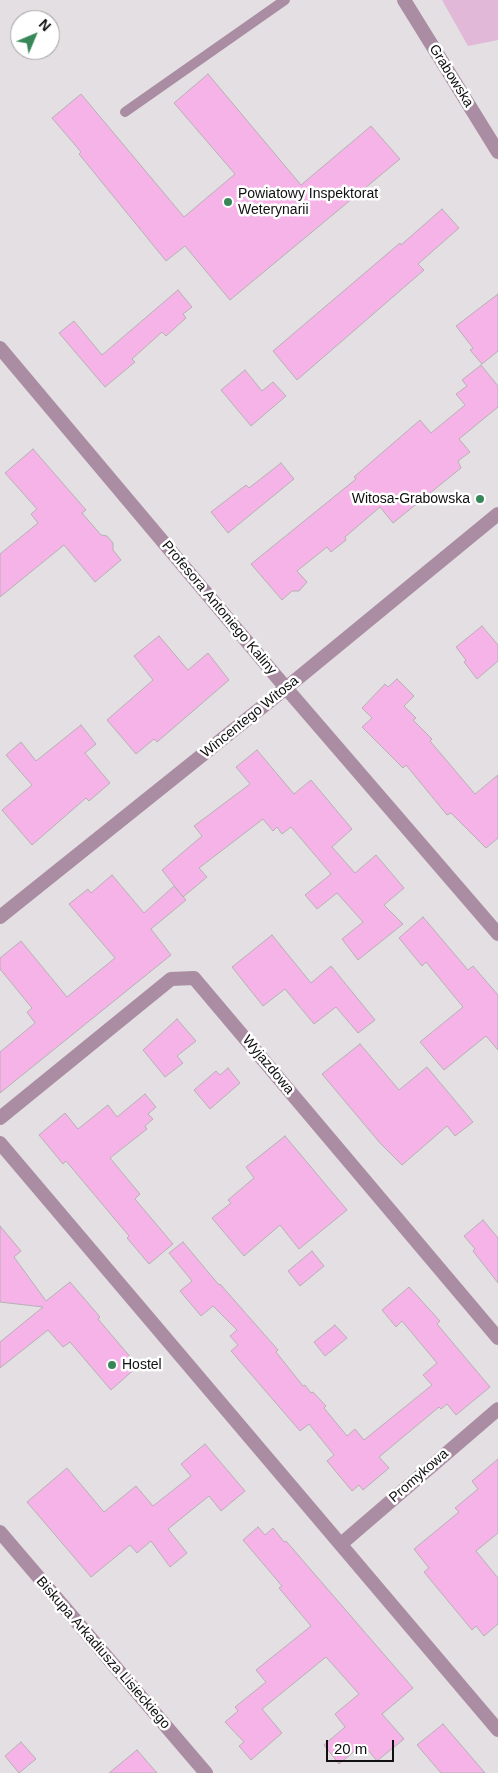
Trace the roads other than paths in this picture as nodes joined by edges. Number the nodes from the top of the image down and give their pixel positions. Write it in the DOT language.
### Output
graph roads {
  1 [pos="285,0"];
  2 [pos="404,0"];
  3 [pos="125,112"];
  4 [pos="498,152"];
  5 [pos="0,348"];
  6 [pos="498,514"];
  7 [pos="286,688"];
  8 [pos="0,917"];
  9 [pos="498,934"];
  10 [pos="0,1118"];
  11 [pos="0,1143"];
  12 [pos="498,1338"];
  13 [pos="498,1409"];
  14 [pos="0,1532"];
  15 [pos="341,1544"];
  16 [pos="498,1730"];
  17 [pos="206,1773"];
  1 -- 3 [label="lane"];
  2 -- 4 [label="street, Grabowska"];
  5 -- 7 [label="street, Profesora Antoniego Kaliny"];
  6 -- 7 [label="street, Wincentego Witosa"];
  7 -- 8 [label="street, Wincentego Witosa"];
  7 -- 9 [label="street, Profesora Antoniego Kaliny"];
  10 -- 12 [label="street, Wyjazdowa"];
  11 -- 15 [label="street"];
  13 -- 15 [label="street, Promykowa"];
  14 -- 17 [label="street, Biskupa Arkadiusza Lisieckiego"];
  15 -- 16 [label="street"];
}
